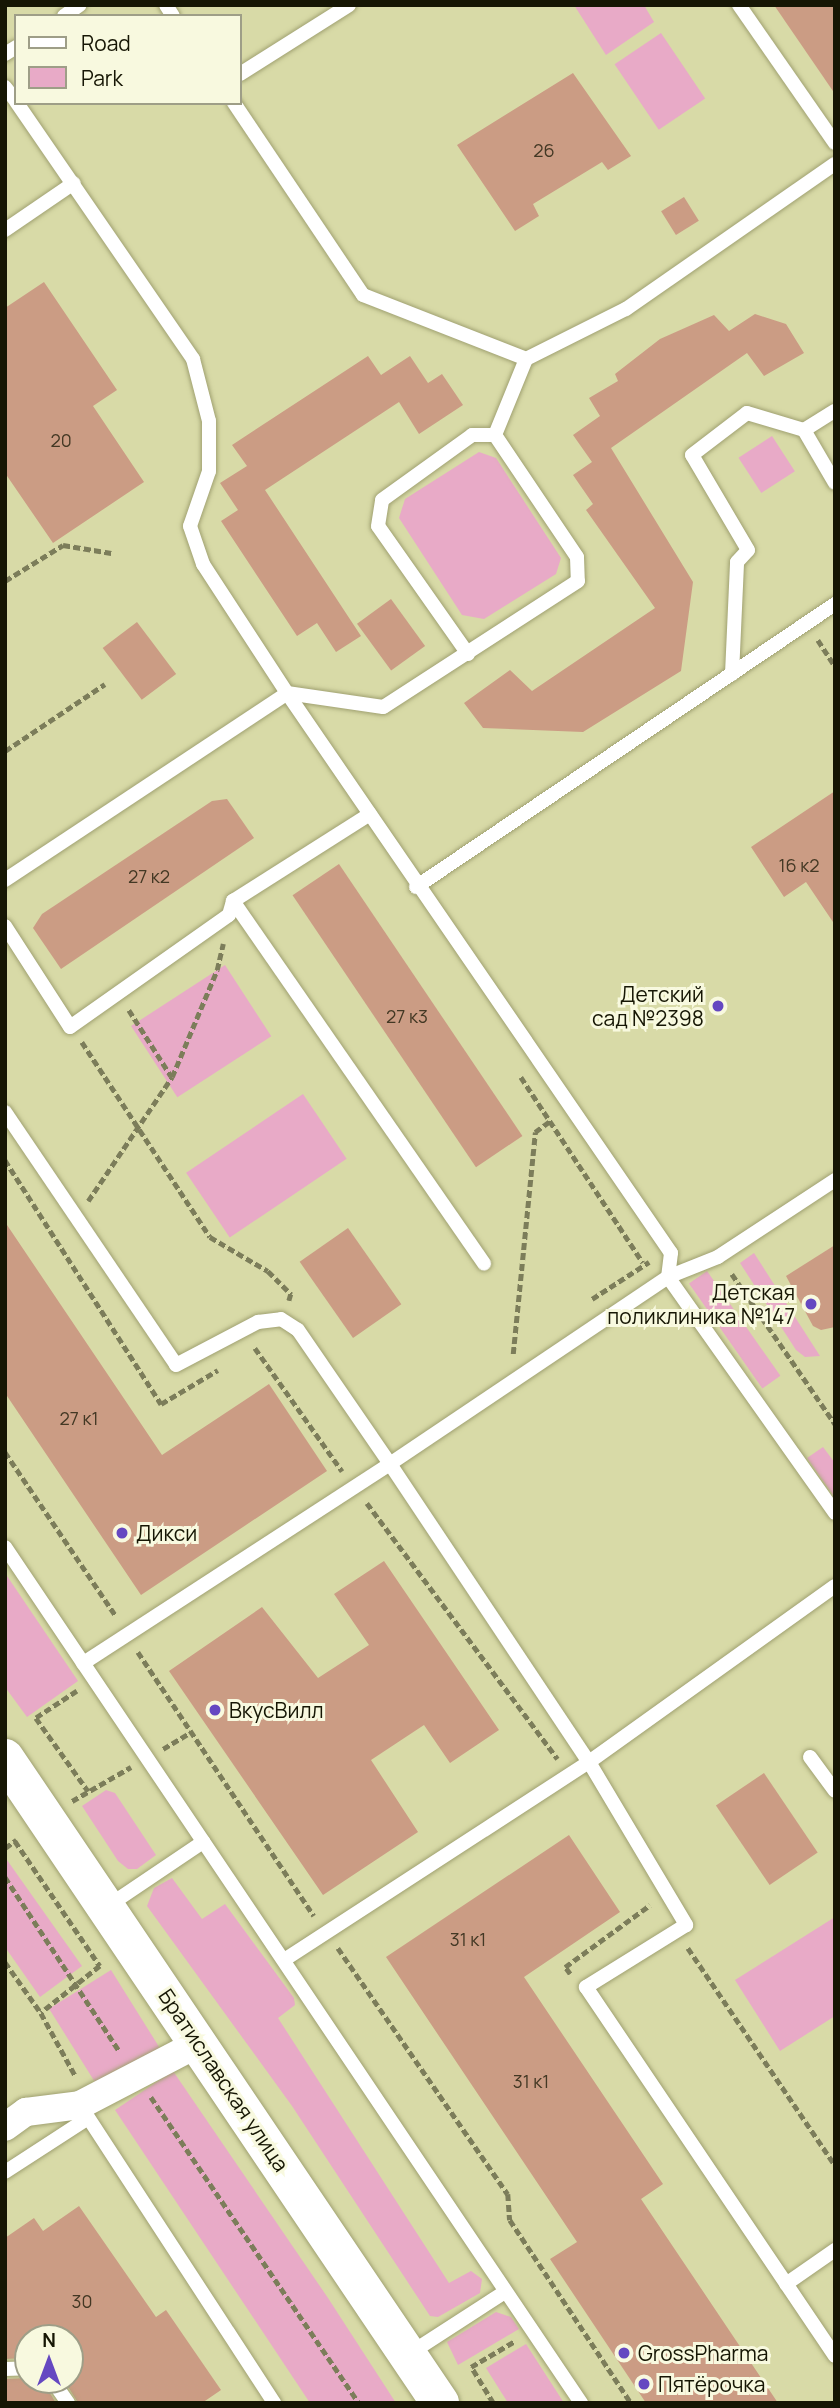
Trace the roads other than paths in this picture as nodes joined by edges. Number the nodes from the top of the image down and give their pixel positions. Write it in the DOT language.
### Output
graph roads {
  1 [pos="349,5"];
  2 [pos="739,5"];
  3 [pos="242,73"];
  4 [pos="18,105"];
  5 [pos="235,105"];
  6 [pos="835,143"];
  7 [pos="835,164"];
  8 [pos="74,183"];
  9 [pos="5,230"];
  10 [pos="526,359"];
  11 [pos="835,411"];
  12 [pos="804,430"];
  13 [pos="495,436"];
  14 [pos="835,483"];
  15 [pos="835,604"];
  16 [pos="468,654"];
  17 [pos="732,674"];
  18 [pos="287,693"];
  19 [pos="370,814"];
  20 [pos="5,880"];
  21 [pos="416,887"];
  22 [pos="231,908"];
  23 [pos="5,926"];
  24 [pos="5,1112"];
  25 [pos="835,1180"];
  26 [pos="484,1263"];
  27 [pos="668,1277"];
  28 [pos="390,1464"];
  29 [pos="835,1513"];
  30 [pos="5,1547"];
  31 [pos="835,1586"];
  32 [pos="83,1663"];
  33 [pos="810,1757"];
  34 [pos="589,1762"];
  35 [pos="6,1763"];
  36 [pos="835,1791"];
  37 [pos="204,1843"];
  38 [pos="107,1907"];
  39 [pos="284,1960"];
  40 [pos="199,2043"];
  41 [pos="84,2111"];
  42 [pos="5,2127"];
  43 [pos="5,2172"];
  44 [pos="835,2250"];
  45 [pos="786,2284"];
  46 [pos="505,2292"];
  47 [pos="410,2354"];
  48 [pos="835,2356"];
  49 [pos="274,2403"];
  50 [pos="440,2403"];
  51 [pos="581,2403"];
  1 -- 3 [label="lane"];
  2 -- 6 [label="lane"];
  4 -- 8 [label="lane"];
  5 -- 10 [label="lane"];
  7 -- 10 [label="lane"];
  8 -- 9 [label="lane"];
  8 -- 18 [label="lane"];
  10 -- 13 [label="lane"];
  11 -- 12 [label="lane"];
  12 -- 14 [label="lane"];
  12 -- 17 [label="lane"];
  13 -- 16 [label="lane"];
  13 -- 16 [label="lane"];
  15 -- 17 [label="lane"];
  16 -- 18 [label="lane"];
  17 -- 21 [label="lane"];
  18 -- 19 [label="lane"];
  18 -- 20 [label="lane"];
  19 -- 21 [label="lane"];
  19 -- 22 [label="lane"];
  21 -- 27 [label="lane"];
  22 -- 23 [label="lane"];
  22 -- 26 [label="lane"];
  24 -- 28 [label="lane"];
  25 -- 27 [label="lane"];
  27 -- 28 [label="lane"];
  27 -- 29 [label="lane"];
  28 -- 32 [label="lane"];
  28 -- 34 [label="lane"];
  30 -- 32 [label="lane"];
  31 -- 34 [label="lane"];
  32 -- 37 [label="lane"];
  33 -- 36 [label="lane"];
  34 -- 39 [label="lane"];
  34 -- 45 [label="lane"];
  35 -- 38 [label="main road, Братиславская улица"];
  37 -- 38 [label="lane"];
  37 -- 39 [label="lane"];
  38 -- 40 [label="main road, Братиславская улица"];
  39 -- 46 [label="lane"];
  40 -- 41 [label="street"];
  40 -- 47 [label="main road, Братиславская улица"];
  41 -- 42 [label="street"];
  41 -- 43 [label="lane"];
  41 -- 49 [label="lane"];
  44 -- 45 [label="lane"];
  45 -- 48 [label="lane"];
  46 -- 47 [label="lane"];
  46 -- 51 [label="lane"];
  47 -- 50 [label="main road, Братиславская улица"];
}
